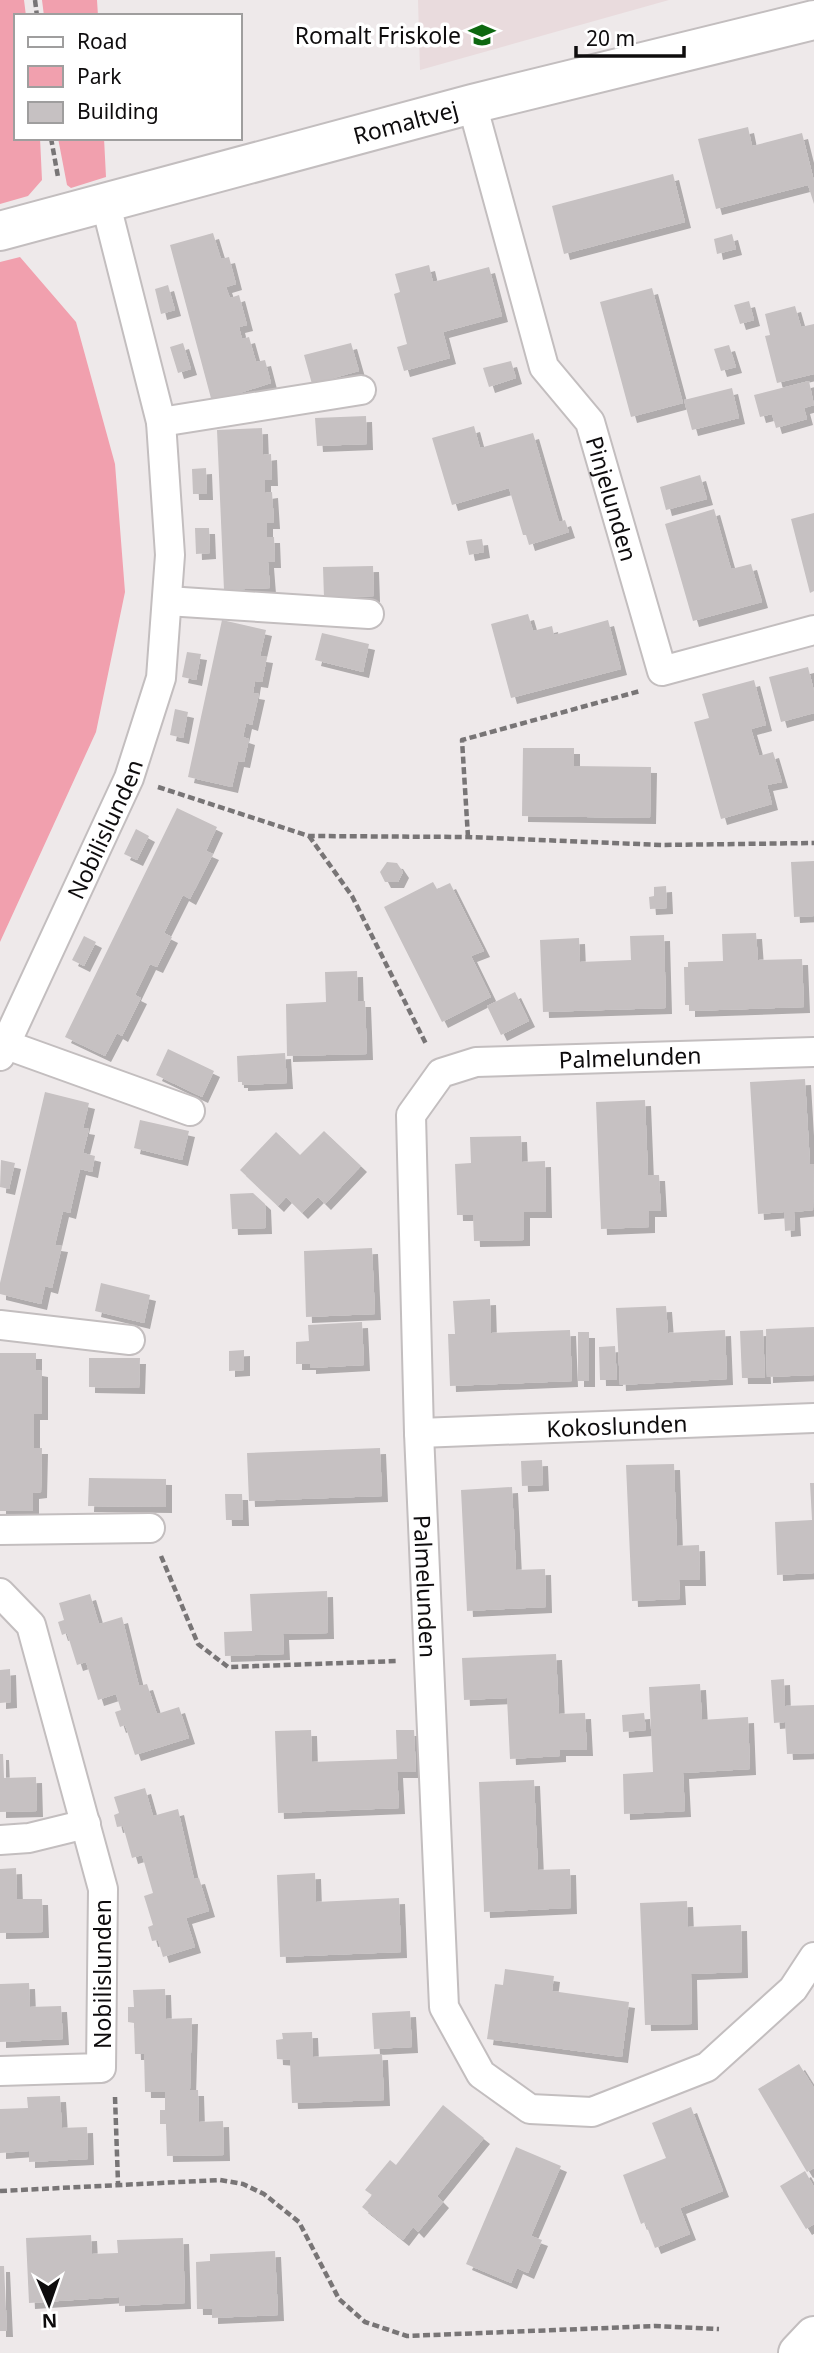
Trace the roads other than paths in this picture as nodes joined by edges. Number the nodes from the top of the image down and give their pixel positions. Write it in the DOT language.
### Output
graph roads {
  1 [pos="814,20"];
  2 [pos="472,104"];
  3 [pos="105,201"];
  4 [pos="0,231"];
  5 [pos="361,390"];
  6 [pos="161,422"];
  7 [pos="166,601"];
  8 [pos="369,614"];
  9 [pos="814,631"];
  10 [pos="2,1050"];
  11 [pos="814,1052"];
  12 [pos="190,1111"];
  13 [pos="0,1325"];
  14 [pos="130,1340"];
  15 [pos="814,1418"];
  16 [pos="419,1433"];
  17 [pos="150,1528"];
  18 [pos="0,1530"];
  19 [pos="0,1593"];
  20 [pos="86,1824"];
  21 [pos="0,1840"];
  22 [pos="814,1957"];
  23 [pos="0,2071"];
  24 [pos="814,2336"];
  25 [pos="798,2353"];
  1 -- 2 [label="street, Romaltvej"];
  2 -- 3 [label="street, Romaltvej"];
  2 -- 9 [label="street, Pinjelunden"];
  3 -- 4 [label="street, Romaltvej"];
  3 -- 6 [label="street, Nobilislunden"];
  5 -- 6 [label="street"];
  6 -- 7 [label="street, Nobilislunden"];
  7 -- 8 [label="street"];
  7 -- 10 [label="street, Nobilislunden"];
  10 -- 12 [label="street, Nobilislunden"];
  11 -- 16 [label="street, Palmelunden"];
  13 -- 14 [label="street"];
  15 -- 16 [label="street, Kokoslunden"];
  16 -- 22 [label="street, Palmelunden"];
  17 -- 18 [label="street"];
  19 -- 20 [label="street, Nobilislunden"];
  20 -- 21 [label="street"];
  20 -- 23 [label="street, Nobilislunden"];
  24 -- 25 [label="street"];
}
